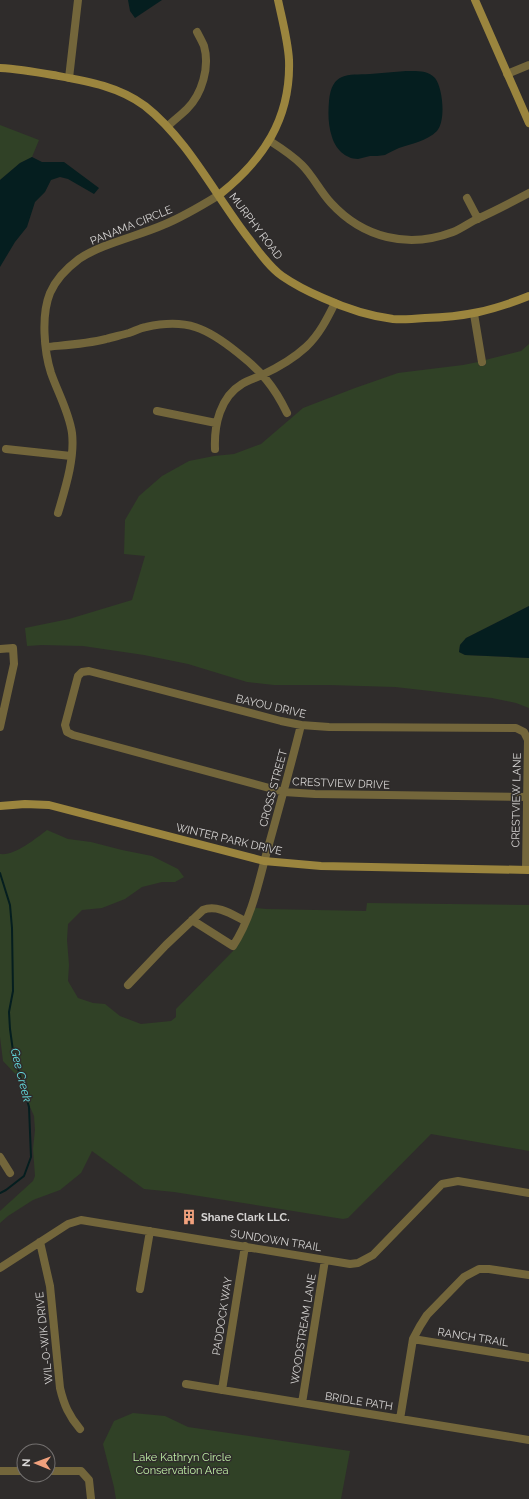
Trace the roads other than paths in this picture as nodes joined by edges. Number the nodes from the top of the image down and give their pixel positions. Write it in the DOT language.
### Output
graph roads {
  1 [pos="78,0"];
  2 [pos="278,0"];
  3 [pos="475,0"];
  4 [pos="197,32"];
  5 [pos="529,65"];
  6 [pos="0,68"];
  7 [pos="507,74"];
  8 [pos="69,78"];
  9 [pos="529,123"];
  10 [pos="168,126"];
  11 [pos="270,141"];
  12 [pos="529,193"];
  13 [pos="219,195"];
  14 [pos="467,198"];
  15 [pos="478,219"];
  16 [pos="529,296"];
  17 [pos="335,303"];
  18 [pos="474,314"];
  19 [pos="46,347"];
  20 [pos="482,362"];
  21 [pos="263,374"];
  22 [pos="157,411"];
  23 [pos="287,413"];
  24 [pos="216,423"];
  25 [pos="6,449"];
  26 [pos="215,449"];
  27 [pos="72,456"];
  28 [pos="58,513"];
  29 [pos="0,649"];
  30 [pos="301,725"];
  31 [pos="0,727"];
  32 [pos="67,732"];
  33 [pos="524,732"];
  34 [pos="284,792"];
  35 [pos="527,797"];
  36 [pos="0,806"];
  37 [pos="264,861"];
  38 [pos="528,869"];
  39 [pos="192,920"];
  40 [pos="245,921"];
  41 [pos="128,985"];
  42 [pos="0,1157"];
  43 [pos="10,1173"];
  44 [pos="529,1193"];
  45 [pos="150,1231"];
  46 [pos="40,1242"];
  47 [pos="245,1246"];
  48 [pos="325,1260"];
  49 [pos="0,1268"];
  50 [pos="529,1275"];
  51 [pos="140,1289"];
  52 [pos="414,1339"];
  53 [pos="529,1358"];
  54 [pos="186,1384"];
  55 [pos="222,1390"];
  56 [pos="302,1403"];
  57 [pos="400,1419"];
  58 [pos="80,1428"];
  59 [pos="529,1440"];
  60 [pos="0,1471"];
  61 [pos="16,1471"];
  62 [pos="56,1471"];
  63 [pos="91,1499"];
  1 -- 8 [label="street"];
  2 -- 11 [label="street"];
  3 -- 7 [label="street"];
  4 -- 10 [label="street"];
  5 -- 7 [label="street"];
  6 -- 8 [label="street, MURPHY ROAD"];
  7 -- 9 [label="street"];
  8 -- 10 [label="street, MURPHY ROAD"];
  10 -- 13 [label="street, MURPHY ROAD"];
  11 -- 13 [label="street"];
  11 -- 15 [label="street"];
  12 -- 15 [label="street"];
  13 -- 17 [label="street, MURPHY ROAD"];
  13 -- 19 [label="street, PANAMA CIRCLE"];
  14 -- 15 [label="street"];
  16 -- 18 [label="street, MURPHY ROAD"];
  17 -- 18 [label="street, MURPHY ROAD"];
  17 -- 21 [label="street"];
  18 -- 20 [label="street"];
  19 -- 21 [label="street"];
  19 -- 27 [label="street, PANAMA CIRCLE"];
  21 -- 23 [label="street"];
  21 -- 24 [label="street"];
  22 -- 24 [label="street"];
  24 -- 26 [label="street"];
  25 -- 27 [label="street"];
  27 -- 28 [label="street, PANAMA CIRCLE"];
  29 -- 31 [label="street"];
  30 -- 32 [label="street, BAYOU DRIVE"];
  30 -- 33 [label="street, BAYOU DRIVE"];
  30 -- 34 [label="street, CROSS STREET"];
  32 -- 34 [label="street, CRESTVIEW DRIVE"];
  33 -- 35 [label="street, CRESTVIEW LANE"];
  34 -- 35 [label="street, CRESTVIEW DRIVE"];
  34 -- 37 [label="street, CROSS STREET"];
  35 -- 38 [label="street, CRESTVIEW LANE"];
  36 -- 37 [label="street, WINTER PARK DRIVE"];
  37 -- 38 [label="street, WINTER PARK DRIVE"];
  37 -- 40 [label="street, CROSS STREET"];
  39 -- 40 [label="street"];
  39 -- 40 [label="street, CROSS STREET"];
  39 -- 41 [label="street"];
  42 -- 43 [label="street"];
  44 -- 48 [label="street, SUNDOWN TRAIL"];
  45 -- 46 [label="street, SUNDOWN TRAIL"];
  45 -- 47 [label="street, SUNDOWN TRAIL"];
  45 -- 51 [label="street"];
  46 -- 49 [label="street, SUNDOWN TRAIL"];
  46 -- 58 [label="street, WIL-O-WIK DRIVE"];
  47 -- 48 [label="street, SUNDOWN TRAIL"];
  47 -- 55 [label="street, PADDOCK WAY"];
  48 -- 56 [label="street, WOODSTREAM LANE"];
  50 -- 52 [label="street"];
  52 -- 53 [label="street, RANCH TRAIL"];
  52 -- 57 [label="street"];
  54 -- 55 [label="street, BRIDLE PATH"];
  55 -- 56 [label="street, BRIDLE PATH"];
  56 -- 57 [label="street, BRIDLE PATH"];
  57 -- 59 [label="street, BRIDLE PATH"];
  60 -- 61 [label="street"];
  62 -- 63 [label="street"];
}
